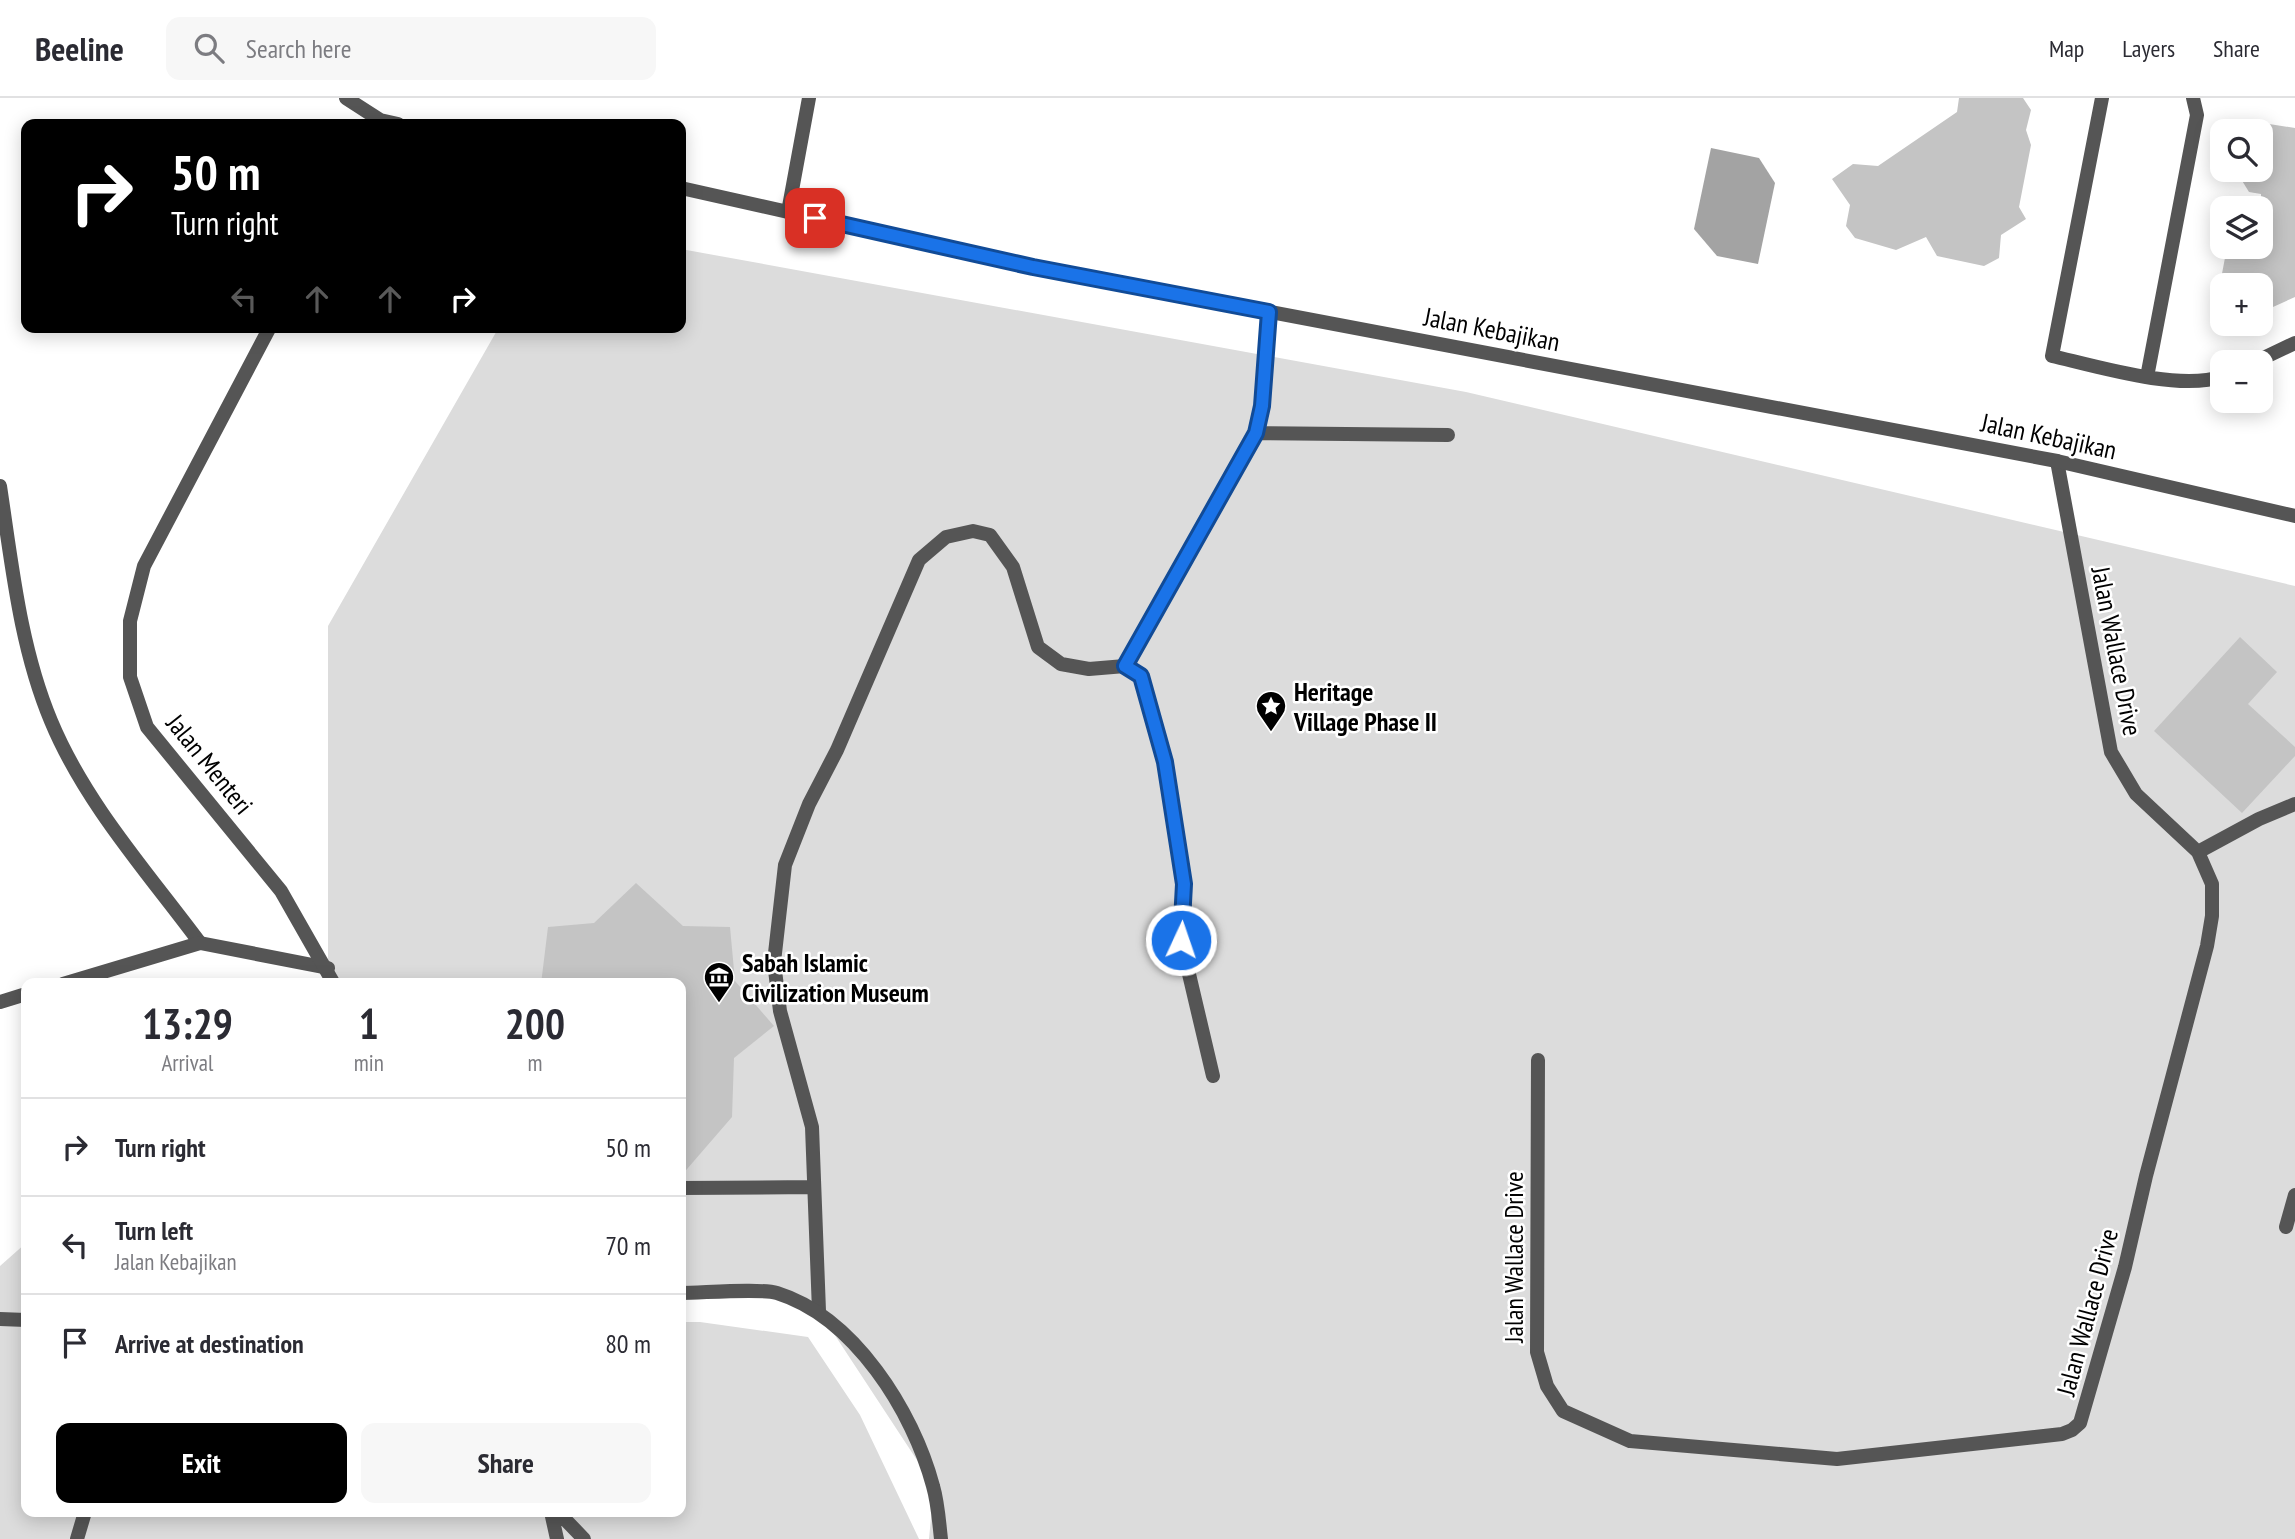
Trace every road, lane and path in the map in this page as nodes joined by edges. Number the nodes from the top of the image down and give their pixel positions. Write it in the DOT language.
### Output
graph roads {
  1 [pos="346,98"];
  2 [pos="809,98"];
  3 [pos="2102,98"];
  4 [pos="2193,98"];
  5 [pos="374,119"];
  6 [pos="686,189"];
  7 [pos="788,212"];
  8 [pos="1269,312"];
  9 [pos="267,333"];
  10 [pos="2295,343"];
  11 [pos="2273,353"];
  12 [pos="2147,376"];
  13 [pos="2210,380"];
  14 [pos="1256,433"];
  15 [pos="1448,435"];
  16 [pos="2057,461"];
  17 [pos="0,486"];
  18 [pos="2295,516"];
  19 [pos="1125,666"];
  20 [pos="2295,804"];
  21 [pos="2199,852"];
  22 [pos="200,943"];
  23 [pos="328,968"];
  24 [pos="84,978"];
  25 [pos="332,978"];
  26 [pos="21,996"];
  27 [pos="0,1002"];
  28 [pos="1538,1060"];
  29 [pos="1213,1076"];
  30 [pos="814,1187"];
  31 [pos="686,1188"];
  32 [pos="2295,1195"];
  33 [pos="2286,1227"];
  34 [pos="686,1293"];
  35 [pos="819,1311"];
  36 [pos="0,1319"];
  37 [pos="21,1320"];
  38 [pos="84,1517"];
  39 [pos="552,1517"];
  40 [pos="563,1517"];
  41 [pos="77,1539"];
  42 [pos="557,1539"];
  43 [pos="584,1539"];
  44 [pos="941,1539"];
  1 -- 5 [label="street"];
  2 -- 7 [label="street"];
  3 -- 12 [label="street"];
  4 -- 12 [label="street"];
  6 -- 7 [label="street, Jalan Kebajikan"];
  7 -- 8 [label="street, Jalan Kebajikan"];
  8 -- 14 [label="street"];
  8 -- 16 [label="street, Jalan Kebajikan"];
  9 -- 23 [label="street, Jalan Menteri"];
  10 -- 11 [label="street"];
  12 -- 13 [label="street"];
  14 -- 15 [label="street"];
  14 -- 19 [label="street"];
  16 -- 18 [label="street, Jalan Kebajikan"];
  16 -- 21 [label="street, Jalan Wallace Drive"];
  17 -- 22 [label="street"];
  19 -- 29 [label="street"];
  19 -- 30 [label="street"];
  20 -- 21 [label="street"];
  21 -- 28 [label="street, Jalan Wallace Drive"];
  22 -- 23 [label="street"];
  22 -- 24 [label="street"];
  23 -- 25 [label="street, Jalan Menteri"];
  26 -- 27 [label="street"];
  30 -- 31 [label="street"];
  30 -- 35 [label="street"];
  32 -- 33 [label="street"];
  34 -- 35 [label="street"];
  35 -- 44 [label="street"];
  36 -- 37 [label="street"];
  38 -- 41 [label="street"];
  39 -- 42 [label="street"];
  40 -- 43 [label="street"];
}
